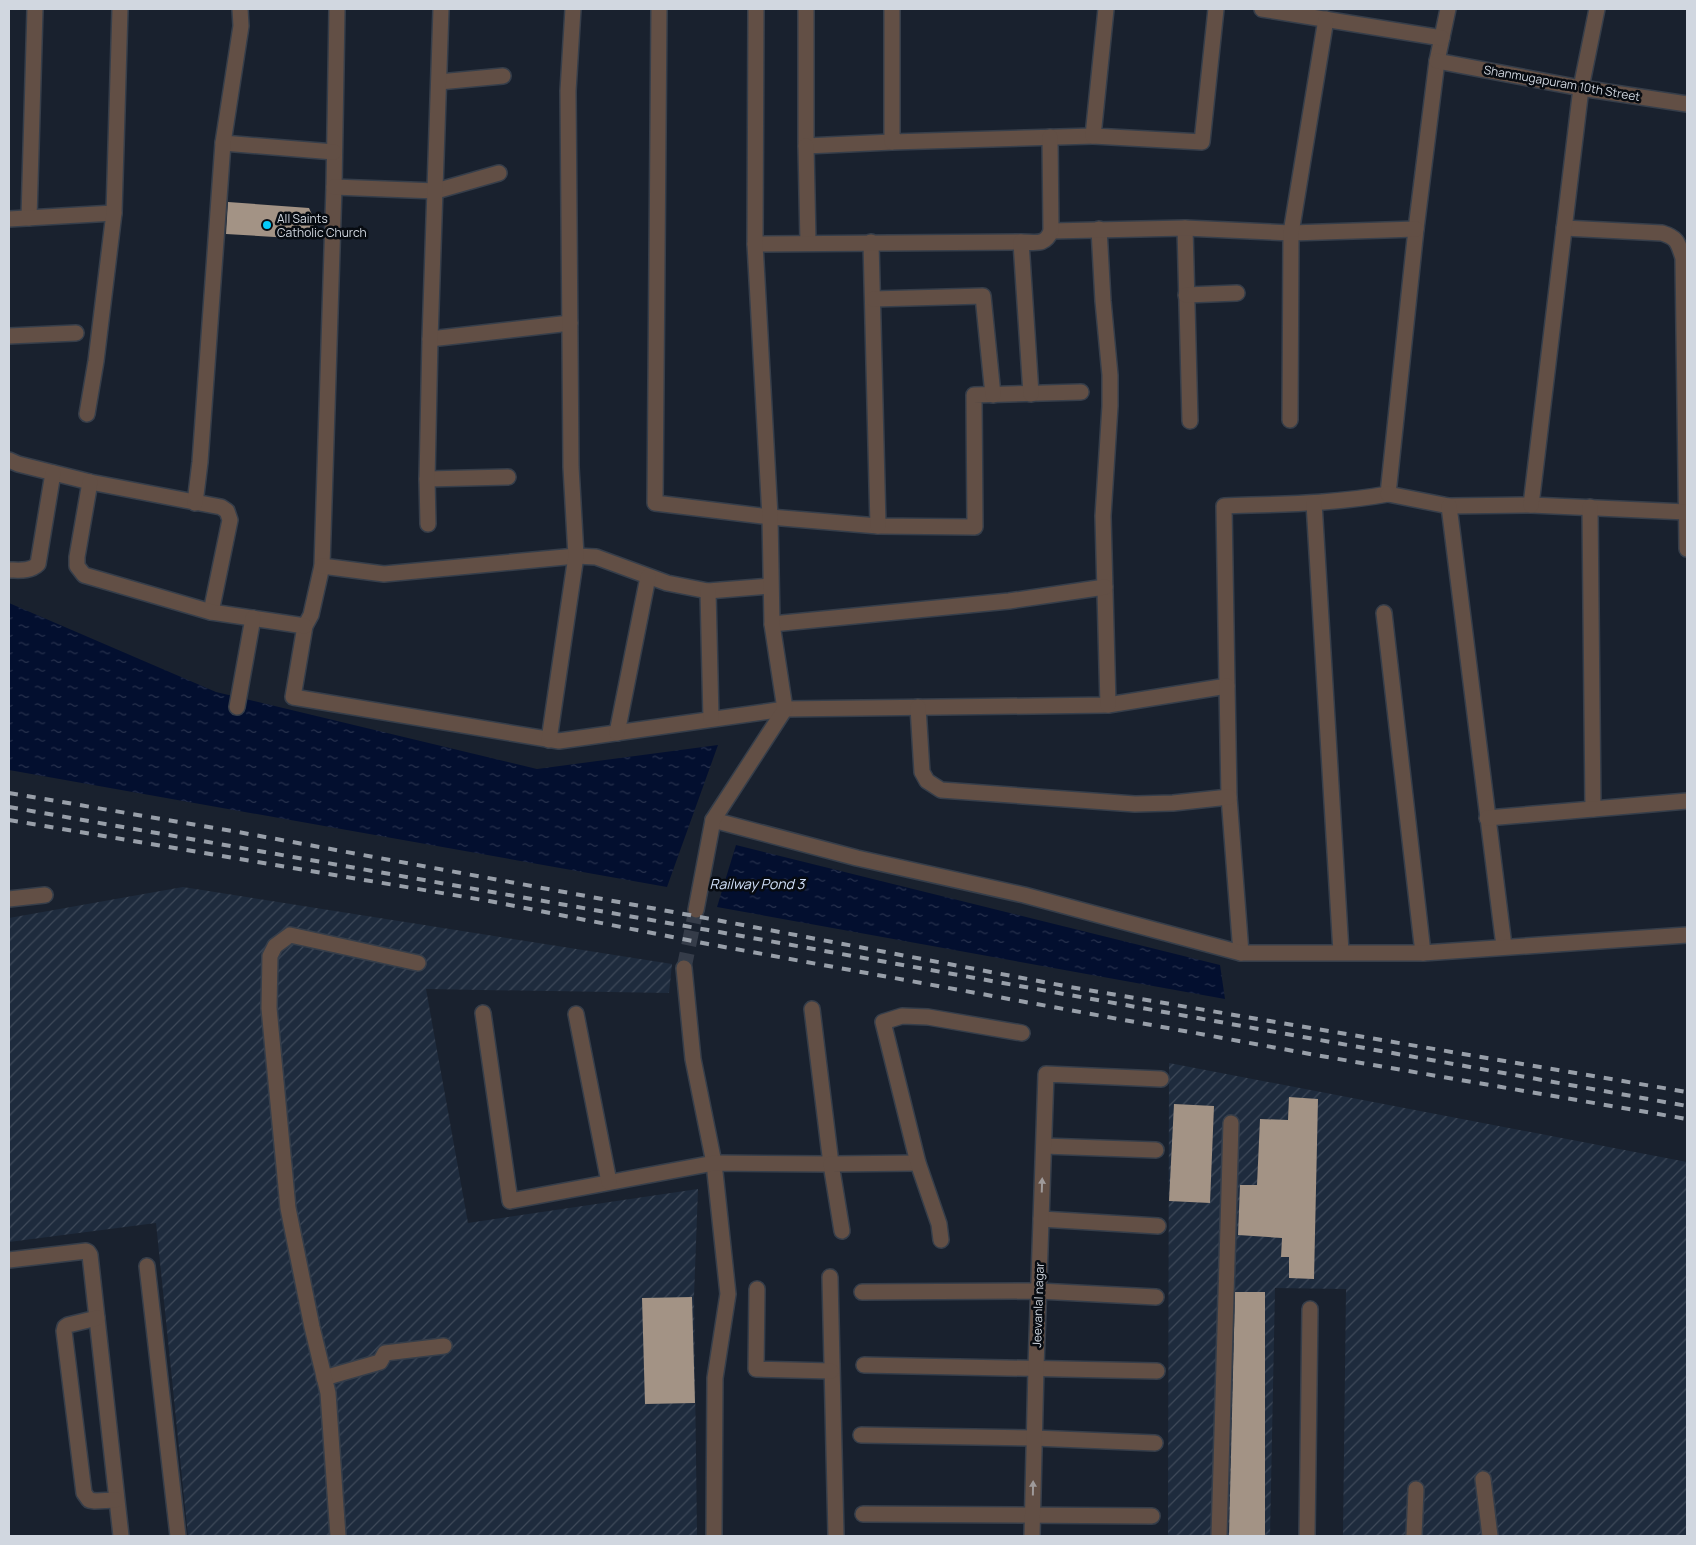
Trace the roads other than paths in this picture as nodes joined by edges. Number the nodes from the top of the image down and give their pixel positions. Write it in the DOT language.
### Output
graph roads {
  1 [pos="35,9"];
  2 [pos="120,9"];
  3 [pos="240,9"];
  4 [pos="338,9"];
  5 [pos="441,9"];
  6 [pos="573,9"];
  7 [pos="659,9"];
  8 [pos="756,9"];
  9 [pos="806,9"];
  10 [pos="892,9"];
  11 [pos="1216,9"];
  12 [pos="1262,9"];
  13 [pos="1448,9"];
  14 [pos="1597,9"];
  15 [pos="1103,10"];
  16 [pos="1326,19"];
  17 [pos="1442,38"];
  18 [pos="1437,61"];
  19 [pos="504,76"];
  20 [pos="439,82"];
  21 [pos="1581,88"];
  22 [pos="1687,104"];
  23 [pos="1093,136"];
  24 [pos="1050,137"];
  25 [pos="892,142"];
  26 [pos="223,143"];
  27 [pos="806,146"];
  28 [pos="334,152"];
  29 [pos="500,173"];
  30 [pos="334,187"];
  31 [pos="436,191"];
  32 [pos="114,214"];
  33 [pos="30,218"];
  34 [pos="9,220"];
  35 [pos="1185,228"];
  36 [pos="1564,228"];
  37 [pos="1099,229"];
  38 [pos="1416,229"];
  39 [pos="1051,231"];
  40 [pos="1291,233"];
  41 [pos="871,242"];
  42 [pos="1022,242"];
  43 [pos="808,243"];
  44 [pos="755,244"];
  45 [pos="1237,294"];
  46 [pos="1186,295"];
  47 [pos="873,299"];
  48 [pos="570,323"];
  49 [pos="76,333"];
  50 [pos="9,336"];
  51 [pos="430,338"];
  52 [pos="1080,392"];
  53 [pos="1031,394"];
  54 [pos="993,395"];
  55 [pos="86,414"];
  56 [pos="1290,420"];
  57 [pos="1190,421"];
  58 [pos="9,460"];
  59 [pos="53,473"];
  60 [pos="508,477"];
  61 [pos="427,479"];
  62 [pos="90,482"];
  63 [pos="1388,494"];
  64 [pos="194,503"];
  65 [pos="1314,503"];
  66 [pos="1531,505"];
  67 [pos="1449,506"];
  68 [pos="1590,507"];
  69 [pos="1686,512"];
  70 [pos="770,517"];
  71 [pos="428,524"];
  72 [pos="878,526"];
  73 [pos="1687,549"];
  74 [pos="576,556"];
  75 [pos="322,566"];
  76 [pos="9,570"];
  77 [pos="648,576"];
  78 [pos="770,586"];
  79 [pos="1105,587"];
  80 [pos="708,591"];
  81 [pos="211,612"];
  82 [pos="1384,613"];
  83 [pos="253,618"];
  84 [pos="772,624"];
  85 [pos="305,626"];
  86 [pos="1227,686"];
  87 [pos="1108,706"];
  88 [pos="918,707"];
  89 [pos="237,708"];
  90 [pos="785,709"];
  91 [pos="711,719"];
  92 [pos="617,733"];
  93 [pos="549,740"];
  94 [pos="1228,797"];
  95 [pos="1687,801"];
  96 [pos="1592,809"];
  97 [pos="1487,818"];
  98 [pos="713,820"];
  99 [pos="45,895"];
  100 [pos="9,899"];
  101 [pos="696,910"];
  102 [pos="1687,935"];
  103 [pos="1504,946"];
  104 [pos="1341,952"];
  105 [pos="1241,953"];
  106 [pos="1423,953"];
  107 [pos="418,963"];
  108 [pos="684,968"];
  109 [pos="812,1008"];
  110 [pos="483,1013"];
  111 [pos="576,1014"];
  112 [pos="1022,1032"];
  113 [pos="1160,1079"];
  114 [pos="1231,1123"];
  115 [pos="1044,1146"];
  116 [pos="1156,1150"];
  117 [pos="714,1163"];
  118 [pos="918,1163"];
  119 [pos="831,1164"];
  120 [pos="609,1182"];
  121 [pos="1041,1219"];
  122 [pos="1158,1226"];
  123 [pos="842,1231"];
  124 [pos="941,1240"];
  125 [pos="9,1260"];
  126 [pos="147,1266"];
  127 [pos="830,1278"];
  128 [pos="757,1289"];
  129 [pos="1038,1291"];
  130 [pos="862,1292"];
  131 [pos="1156,1297"];
  132 [pos="1310,1309"];
  133 [pos="97,1318"];
  134 [pos="444,1346"];
  135 [pos="864,1364"];
  136 [pos="1036,1368"];
  137 [pos="831,1371"];
  138 [pos="1157,1371"];
  139 [pos="324,1378"];
  140 [pos="861,1435"];
  141 [pos="1034,1438"];
  142 [pos="1155,1443"];
  143 [pos="1483,1480"];
  144 [pos="1416,1489"];
  145 [pos="116,1500"];
  146 [pos="863,1514"];
  147 [pos="1032,1516"];
  148 [pos="1152,1516"];
  149 [pos="121,1536"];
  150 [pos="178,1536"];
  151 [pos="338,1536"];
  152 [pos="714,1536"];
  153 [pos="836,1536"];
  154 [pos="1032,1536"];
  155 [pos="1219,1536"];
  156 [pos="1307,1536"];
  157 [pos="1414,1536"];
  158 [pos="1490,1536"];
  1 -- 33 [label="street"];
  2 -- 32 [label="street"];
  3 -- 26 [label="street"];
  4 -- 28 [label="street"];
  5 -- 20 [label="street"];
  6 -- 48 [label="street"];
  7 -- 70 [label="street"];
  8 -- 44 [label="street"];
  9 -- 27 [label="street"];
  10 -- 25 [label="street"];
  11 -- 23 [label="street"];
  12 -- 16 [label="street"];
  13 -- 17 [label="street"];
  14 -- 21 [label="street"];
  15 -- 23 [label="street"];
  16 -- 17 [label="street"];
  16 -- 40 [label="street"];
  17 -- 18 [label="street"];
  18 -- 21 [label="street, Shanmugapuram 10th Street"];
  18 -- 38 [label="street"];
  19 -- 20 [label="street"];
  20 -- 31 [label="street"];
  21 -- 22 [label="street, Shanmugapuram 10th Street"];
  21 -- 36 [label="street"];
  23 -- 24 [label="street"];
  24 -- 25 [label="street"];
  24 -- 39 [label="street"];
  25 -- 27 [label="street"];
  26 -- 28 [label="street"];
  26 -- 64 [label="street"];
  27 -- 43 [label="street"];
  28 -- 30 [label="street"];
  29 -- 31 [label="street"];
  30 -- 31 [label="street"];
  30 -- 75 [label="street"];
  31 -- 51 [label="street"];
  32 -- 33 [label="street"];
  32 -- 55 [label="street"];
  33 -- 34 [label="street"];
  35 -- 37 [label="street"];
  35 -- 40 [label="street"];
  35 -- 46 [label="street"];
  36 -- 66 [label="street"];
  36 -- 69 [label="street"];
  37 -- 39 [label="street"];
  37 -- 79 [label="street"];
  38 -- 40 [label="street"];
  38 -- 63 [label="street"];
  39 -- 42 [label="street"];
  40 -- 56 [label="street"];
  41 -- 42 [label="street"];
  41 -- 43 [label="street"];
  41 -- 47 [label="street"];
  42 -- 53 [label="street"];
  43 -- 44 [label="street"];
  44 -- 70 [label="street"];
  45 -- 46 [label="street"];
  46 -- 57 [label="street"];
  47 -- 54 [label="street"];
  47 -- 72 [label="street"];
  48 -- 51 [label="street"];
  48 -- 74 [label="street"];
  49 -- 50 [label="street"];
  51 -- 61 [label="street"];
  52 -- 53 [label="street"];
  53 -- 54 [label="street"];
  54 -- 72 [label="street"];
  58 -- 59 [label="street"];
  59 -- 62 [label="street"];
  59 -- 76 [label="street"];
  60 -- 61 [label="street"];
  61 -- 71 [label="street"];
  62 -- 64 [label="street"];
  62 -- 81 [label="street"];
  63 -- 65 [label="street"];
  63 -- 67 [label="street"];
  64 -- 81 [label="street"];
  65 -- 86 [label="street"];
  65 -- 104 [label="street"];
  66 -- 67 [label="street"];
  66 -- 68 [label="street"];
  67 -- 97 [label="street"];
  68 -- 69 [label="street"];
  68 -- 96 [label="street"];
  69 -- 73 [label="street"];
  70 -- 72 [label="street"];
  70 -- 78 [label="street"];
  74 -- 75 [label="street"];
  74 -- 77 [label="street"];
  74 -- 93 [label="street"];
  75 -- 85 [label="street"];
  77 -- 80 [label="street"];
  77 -- 92 [label="street"];
  78 -- 80 [label="street"];
  78 -- 84 [label="street"];
  79 -- 84 [label="street"];
  79 -- 87 [label="street"];
  80 -- 91 [label="street"];
  81 -- 83 [label="street"];
  82 -- 106 [label="street"];
  83 -- 85 [label="street"];
  83 -- 89 [label="street"];
  84 -- 90 [label="street"];
  85 -- 93 [label="street"];
  86 -- 87 [label="street"];
  86 -- 94 [label="street"];
  87 -- 88 [label="street"];
  88 -- 90 [label="street"];
  88 -- 94 [label="street"];
  90 -- 91 [label="street"];
  90 -- 98 [label="street"];
  91 -- 92 [label="street"];
  92 -- 93 [label="street"];
  94 -- 105 [label="street"];
  95 -- 96 [label="street"];
  96 -- 97 [label="street"];
  97 -- 103 [label="street"];
  98 -- 101 [label="street"];
  98 -- 105 [label="street"];
  99 -- 100 [label="street"];
  102 -- 103 [label="street"];
  103 -- 106 [label="street"];
  104 -- 105 [label="street"];
  104 -- 106 [label="street"];
  107 -- 139 [label="street"];
  108 -- 117 [label="street"];
  109 -- 119 [label="street"];
  110 -- 120 [label="street"];
  111 -- 120 [label="street"];
  112 -- 118 [label="street"];
  113 -- 115 [label="street, Jeevanlal nagar"];
  114 -- 155 [label="street"];
  115 -- 116 [label="street"];
  121 -- 115 [label="street, Jeevanlal nagar, one-way"];
  117 -- 119 [label="street"];
  117 -- 120 [label="street"];
  117 -- 152 [label="street"];
  118 -- 119 [label="street"];
  118 -- 124 [label="street"];
  119 -- 123 [label="street"];
  121 -- 122 [label="street"];
  121 -- 129 [label="street, Jeevanlal nagar"];
  125 -- 133 [label="street"];
  126 -- 150 [label="street"];
  127 -- 137 [label="street"];
  128 -- 137 [label="street"];
  129 -- 130 [label="street"];
  129 -- 131 [label="street"];
  129 -- 136 [label="street, Jeevanlal nagar"];
  132 -- 156 [label="street"];
  133 -- 145 [label="street"];
  133 -- 145 [label="street"];
  134 -- 139 [label="street"];
  135 -- 136 [label="street"];
  136 -- 138 [label="street"];
  136 -- 141 [label="street, Jeevanlal nagar"];
  137 -- 153 [label="street"];
  139 -- 151 [label="street"];
  140 -- 141 [label="street"];
  141 -- 142 [label="street"];
  147 -- 141 [label="street, Jeevanlal nagar, one-way"];
  143 -- 158 [label="street"];
  144 -- 157 [label="street"];
  145 -- 149 [label="street"];
  146 -- 147 [label="street"];
  147 -- 148 [label="street"];
  147 -- 154 [label="street, Jeevanlal nagar"];
}
